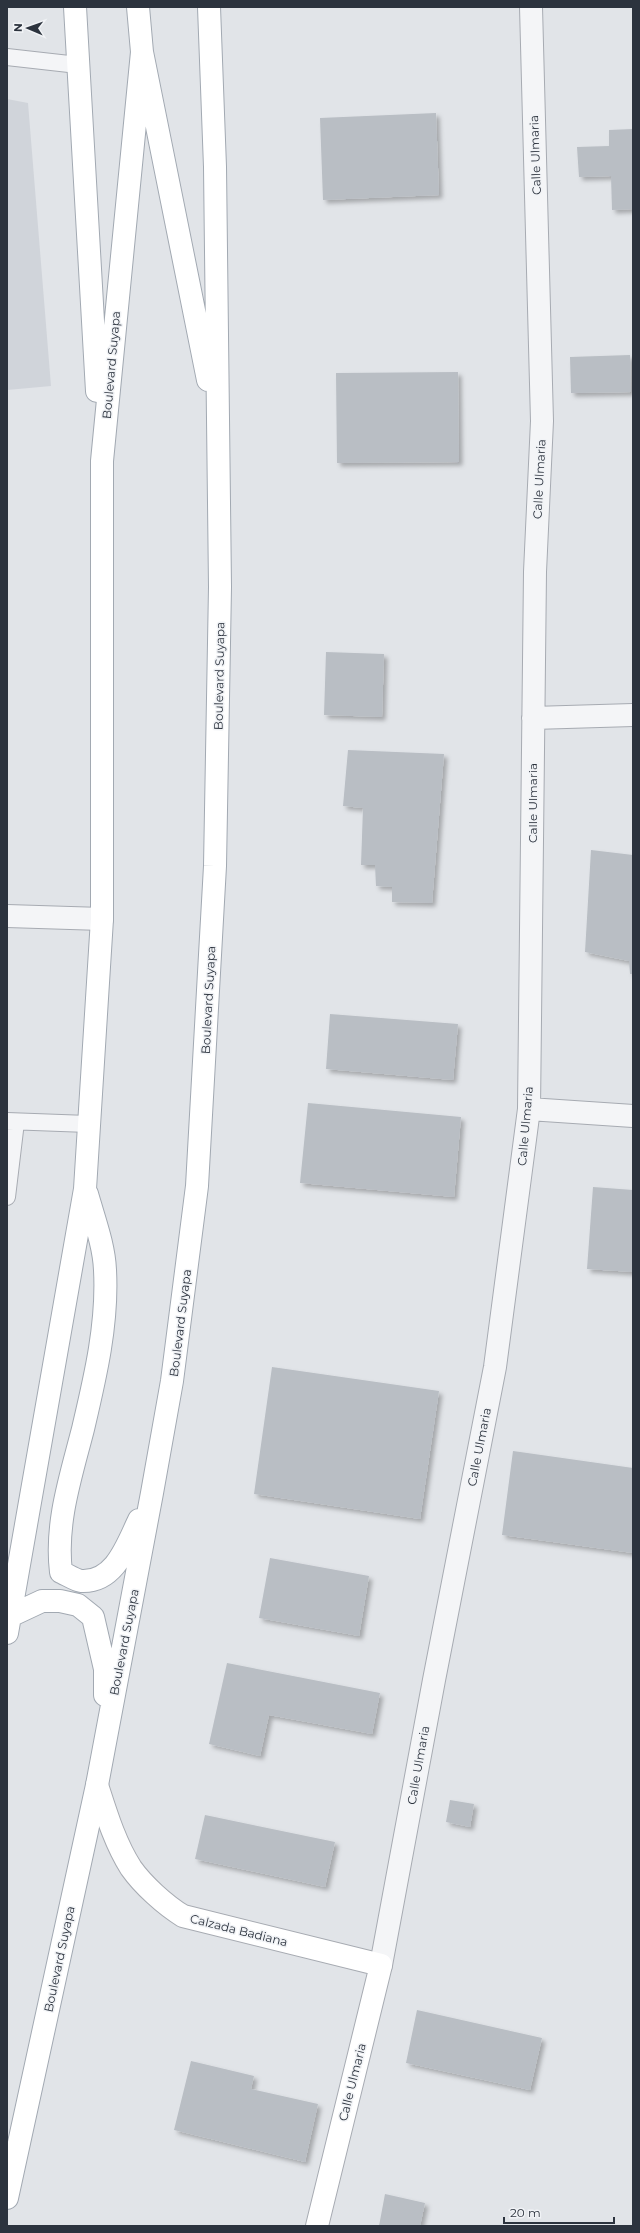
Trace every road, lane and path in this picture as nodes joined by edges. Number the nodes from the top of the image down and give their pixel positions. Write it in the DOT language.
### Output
graph roads {
  1 [pos="75,7"];
  2 [pos="138,7"];
  3 [pos="209,7"];
  4 [pos="530,7"];
  5 [pos="142,52"];
  6 [pos="7,57"];
  7 [pos="78,65"];
  8 [pos="218,432"];
  9 [pos="102,461"];
  10 [pos="633,715"];
  11 [pos="533,718"];
  12 [pos="7,916"];
  13 [pos="102,918"];
  14 [pos="529,1109"];
  15 [pos="633,1116"];
  16 [pos="11,1121"];
  17 [pos="88,1124"];
  18 [pos="85,1189"];
  19 [pos="7,1198"];
  20 [pos="152,1493"];
  21 [pos="9,1624"];
  22 [pos="105,1742"];
  23 [pos="97,1785"];
  24 [pos="381,1965"];
  25 [pos="7,2198"];
  26 [pos="317,2226"];
  1 -- 7 [label="main road"];
  2 -- 5 [label="main road, Boulevard Suyapa"];
  3 -- 8 [label="main road, Boulevard Suyapa"];
  4 -- 11 [label="street, Calle Ulmaria"];
  5 -- 8 [label="main road, Boulevard Suyapa"];
  5 -- 9 [label="main road, Boulevard Suyapa"];
  6 -- 7 [label="lane"];
  7 -- 9 [label="main road"];
  8 -- 20 [label="main road, Boulevard Suyapa"];
  9 -- 13 [label="main road, Boulevard Suyapa"];
  10 -- 11 [label="street"];
  11 -- 14 [label="street, Calle Ulmaria"];
  12 -- 13 [label="street"];
  13 -- 17 [label="main road, Boulevard Suyapa"];
  14 -- 15 [label="street"];
  14 -- 24 [label="street, Calle Ulmaria"];
  16 -- 17 [label="lane"];
  16 -- 19 [label="lane"];
  17 -- 18 [label="main road, Boulevard Suyapa"];
  18 -- 20 [label="main road"];
  18 -- 21 [label="main road, Boulevard Suyapa"];
  20 -- 22 [label="main road, Boulevard Suyapa"];
  21 -- 22 [label="main road"];
  22 -- 23 [label="main road, Boulevard Suyapa"];
  23 -- 24 [label="main road, Calzada Badiana"];
  23 -- 25 [label="main road, Boulevard Suyapa"];
  24 -- 26 [label="main road, Calle Ulmaria"];
}
